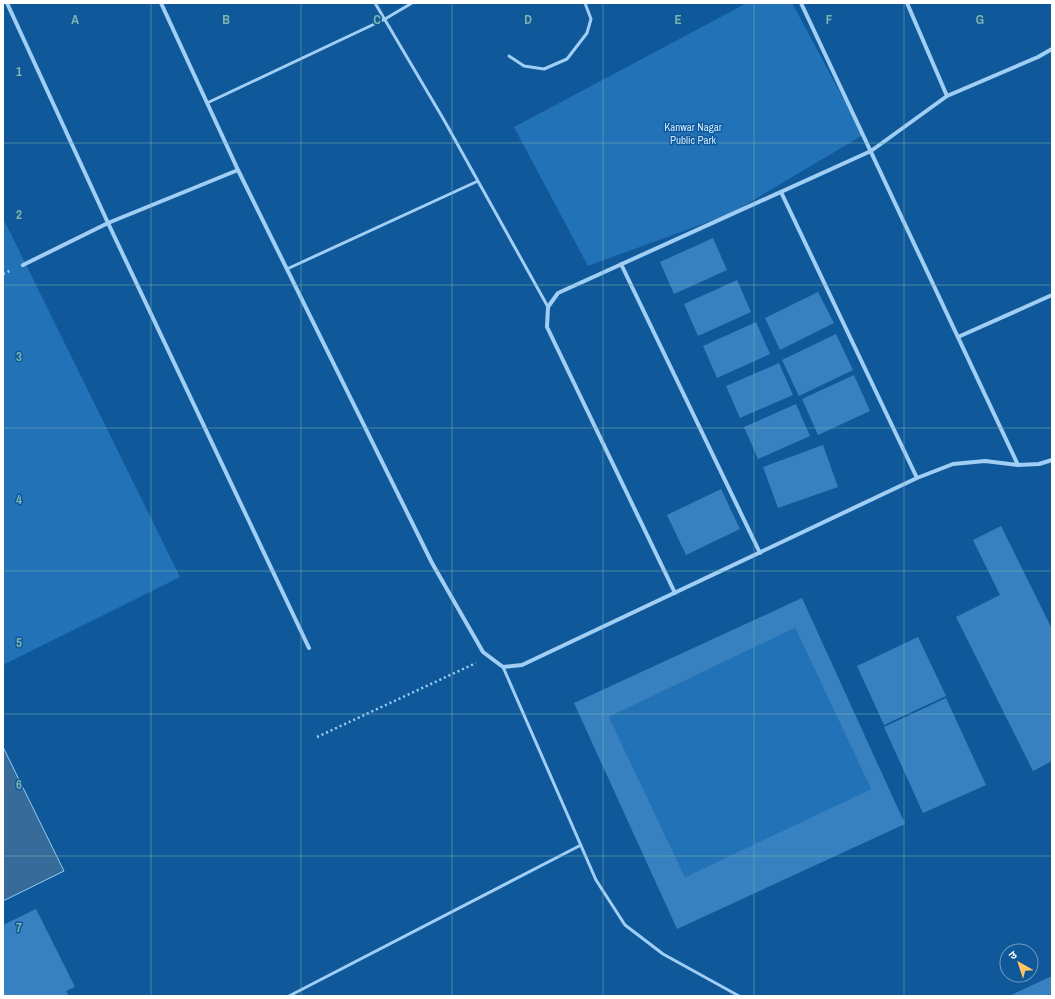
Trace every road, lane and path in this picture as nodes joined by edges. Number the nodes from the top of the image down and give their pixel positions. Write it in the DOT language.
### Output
graph roads {
  1 [pos="7,3"];
  2 [pos="161,3"];
  3 [pos="375,3"];
  4 [pos="412,3"];
  5 [pos="584,3"];
  6 [pos="801,3"];
  7 [pos="907,3"];
  8 [pos="385,19"];
  9 [pos="1052,49"];
  10 [pos="509,56"];
  11 [pos="946,96"];
  12 [pos="207,103"];
  13 [pos="870,151"];
  14 [pos="238,170"];
  15 [pos="478,181"];
  16 [pos="781,192"];
  17 [pos="108,222"];
  18 [pos="23,264"];
  19 [pos="621,264"];
  20 [pos="287,269"];
  21 [pos="1052,296"];
  22 [pos="548,307"];
  23 [pos="958,338"];
  24 [pos="1052,460"];
  25 [pos="1018,465"];
  26 [pos="917,478"];
  27 [pos="760,553"];
  28 [pos="675,593"];
  29 [pos="309,648"];
  30 [pos="489,657"];
  31 [pos="502,667"];
  32 [pos="317,737"];
  33 [pos="581,845"];
  34 [pos="289,996"];
  35 [pos="739,996"];
  1 -- 17 [label="street"];
  2 -- 12 [label="street"];
  3 -- 8 [label="lane"];
  4 -- 8 [label="lane"];
  5 -- 10 [label="lane"];
  6 -- 13 [label="street"];
  7 -- 11 [label="street"];
  8 -- 12 [label="lane"];
  8 -- 15 [label="lane"];
  9 -- 11 [label="street"];
  11 -- 13 [label="street"];
  12 -- 14 [label="street"];
  13 -- 16 [label="street"];
  13 -- 23 [label="street"];
  14 -- 17 [label="street"];
  14 -- 20 [label="street"];
  15 -- 20 [label="lane"];
  15 -- 22 [label="lane"];
  16 -- 19 [label="street"];
  16 -- 26 [label="street"];
  17 -- 18 [label="street"];
  17 -- 29 [label="street"];
  19 -- 22 [label="street"];
  19 -- 27 [label="street"];
  20 -- 30 [label="street"];
  21 -- 23 [label="street"];
  22 -- 28 [label="street"];
  23 -- 25 [label="street"];
  24 -- 25 [label="street"];
  25 -- 26 [label="street"];
  26 -- 27 [label="street"];
  27 -- 28 [label="street"];
  28 -- 31 [label="street"];
  30 -- 31 [label="street"];
  30 -- 32 [label="path"];
  31 -- 33 [label="lane"];
  33 -- 34 [label="lane"];
  33 -- 35 [label="lane"];
}
